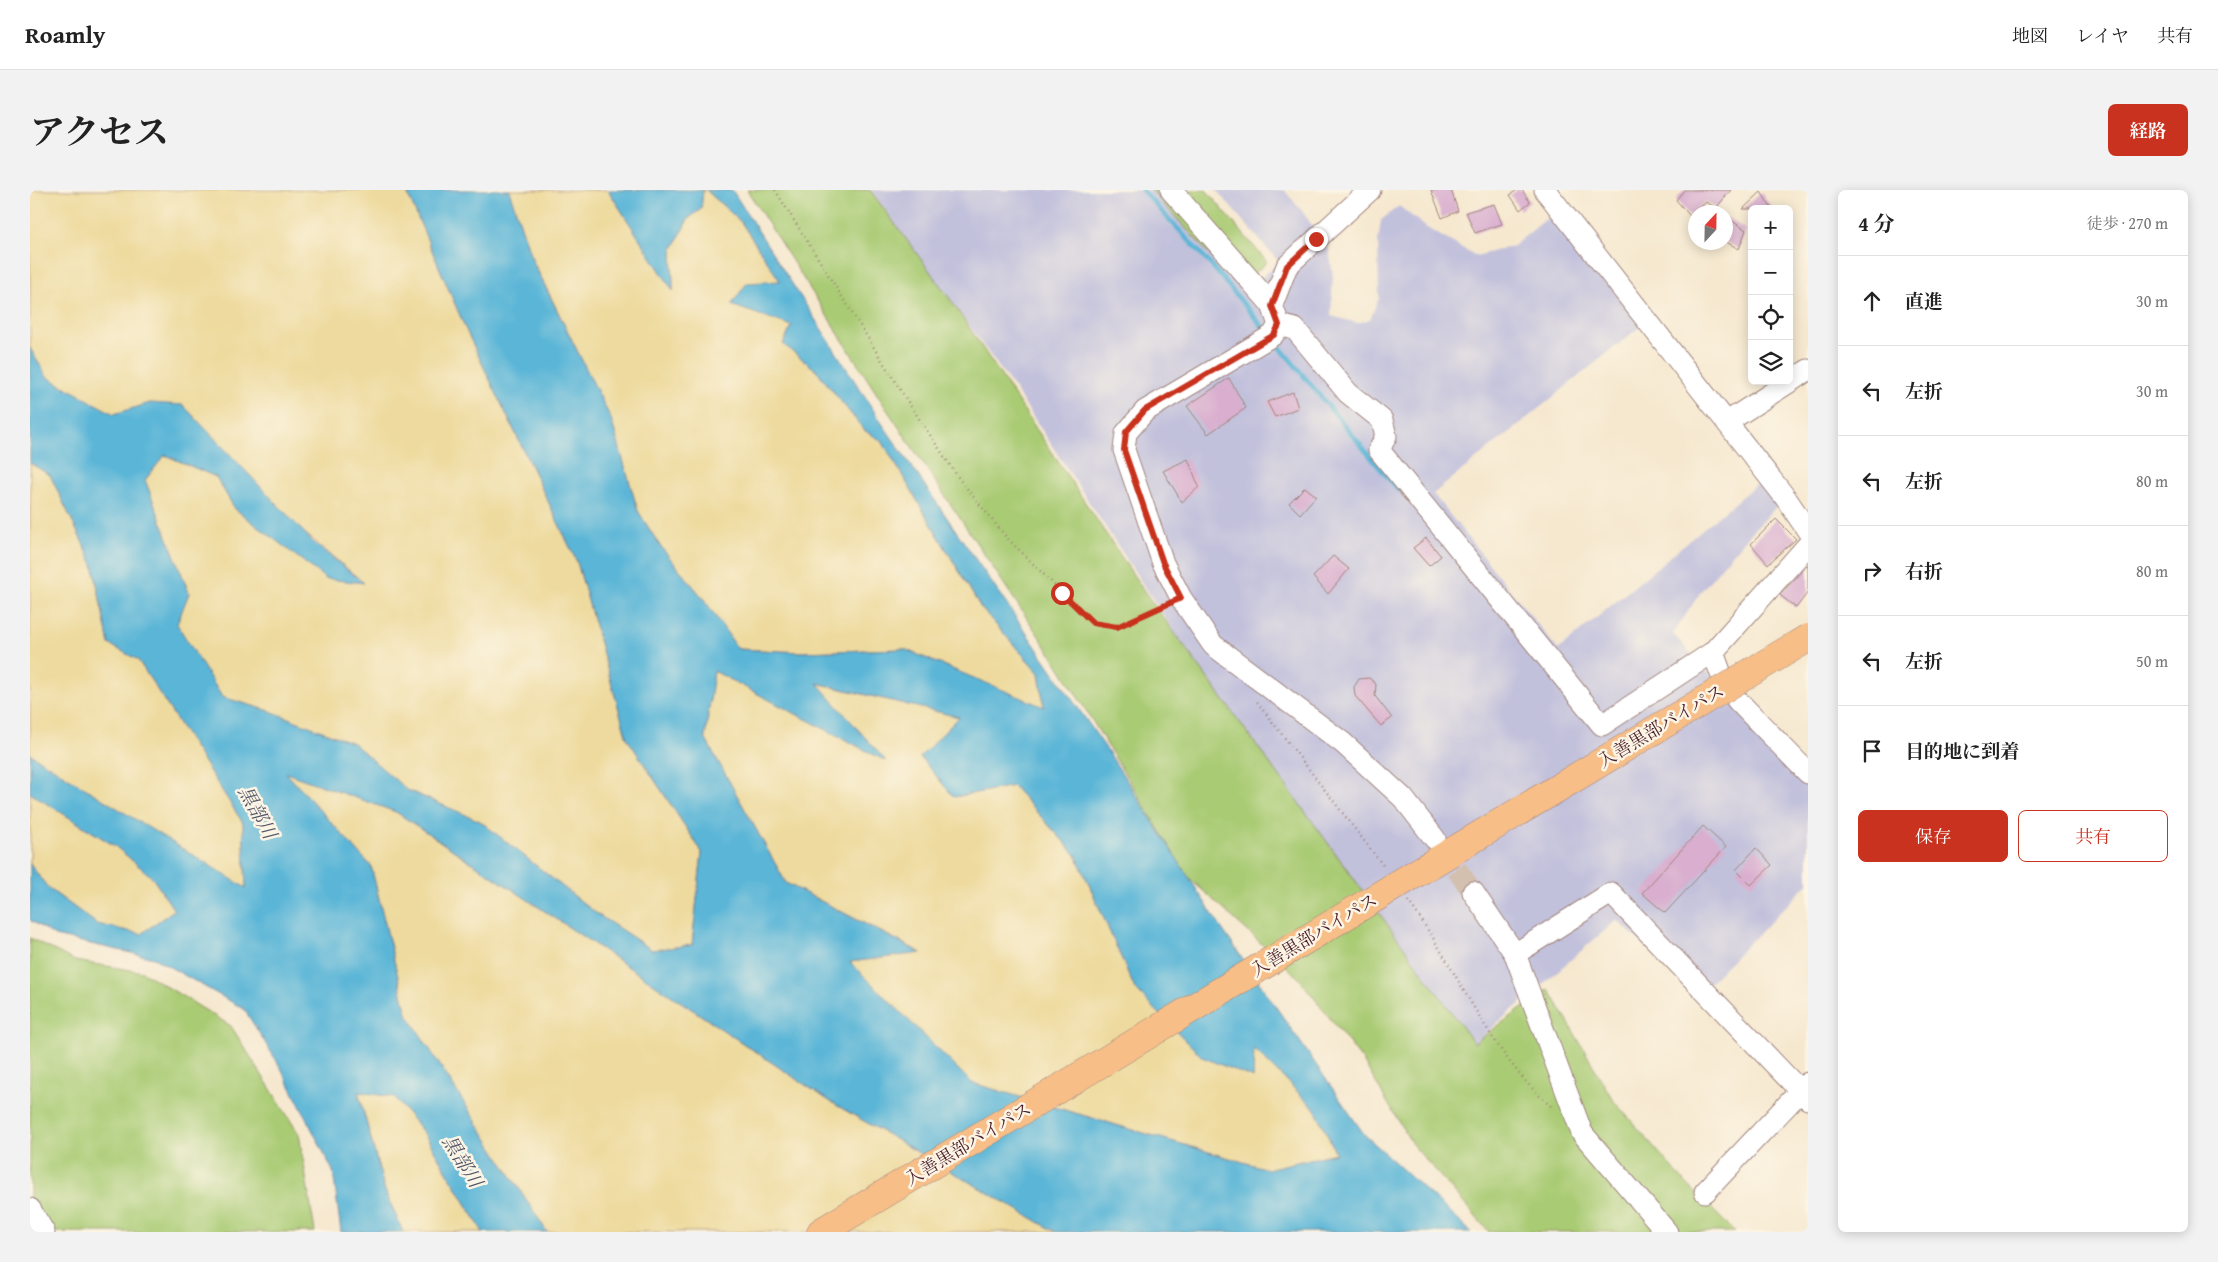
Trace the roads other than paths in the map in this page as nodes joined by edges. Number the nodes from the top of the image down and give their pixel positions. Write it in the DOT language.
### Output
graph roads {
  1 [pos="1170,190"];
  2 [pos="1370,190"];
  3 [pos="1545,190"];
  4 [pos="1275,315"];
  5 [pos="1808,370"];
  6 [pos="1727,422"];
  7 [pos="1808,531"];
  8 [pos="1808,545"];
  9 [pos="1808,638"];
  10 [pos="1713,652"];
  11 [pos="1721,674"];
  12 [pos="1738,700"];
  13 [pos="1808,773"];
  14 [pos="1446,843"];
  15 [pos="1473,892"];
  16 [pos="1515,954"];
  17 [pos="1805,1091"];
  18 [pos="1705,1192"];
  19 [pos="30,1209"];
  20 [pos="44,1232"];
  21 [pos="821,1232"];
  22 [pos="1667,1232"];
  1 -- 4 [label="street"];
  2 -- 4 [label="street"];
  3 -- 6 [label="street"];
  4 -- 10 [label="street"];
  4 -- 14 [label="street"];
  5 -- 6 [label="street"];
  6 -- 7 [label="street"];
  8 -- 10 [label="street"];
  9 -- 14 [label="highway, 入善黒部バイパス, bridge"];
  10 -- 11 [label="street"];
  12 -- 13 [label="street"];
  14 -- 21 [label="highway, 入善黒部バイパス"];
  15 -- 16 [label="street"];
  16 -- 17 [label="street"];
  16 -- 22 [label="street"];
  17 -- 18 [label="street"];
  19 -- 20 [label="street"];
}
